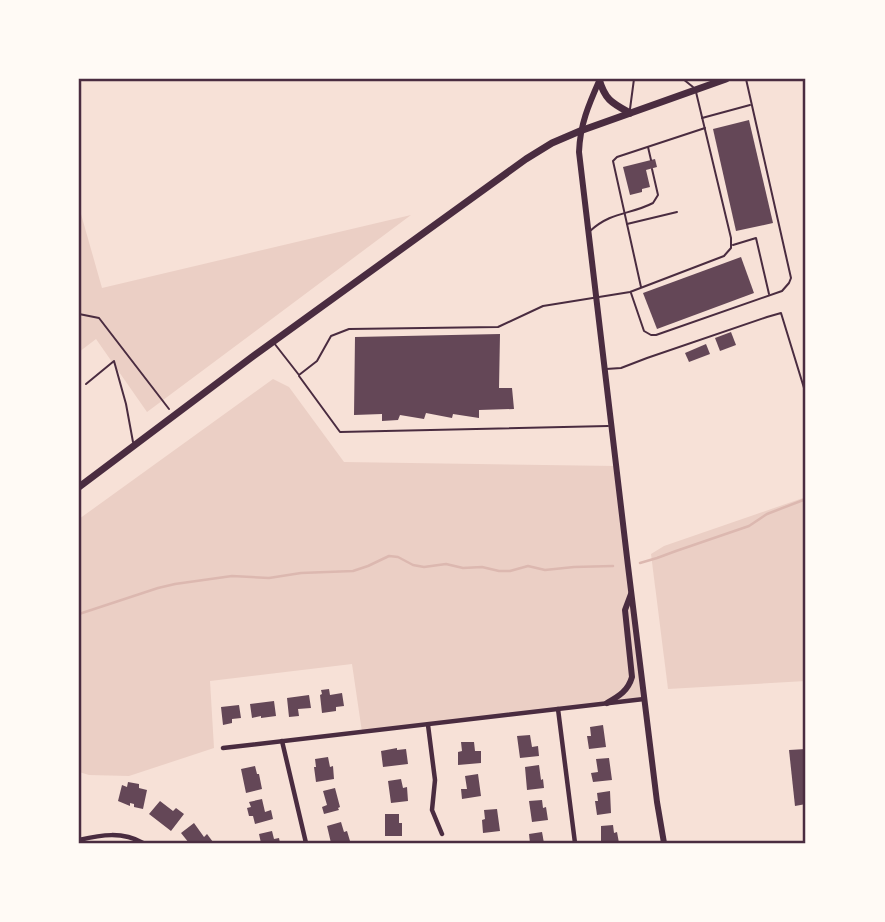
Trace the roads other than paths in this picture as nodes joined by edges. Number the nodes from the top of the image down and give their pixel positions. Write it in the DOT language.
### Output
graph roads {
  1 [pos="600,79"];
  2 [pos="634,79"];
  3 [pos="683,79"];
  4 [pos="726,79"];
  5 [pos="746,79"];
  6 [pos="695,89"];
  7 [pos="751,104"];
  8 [pos="630,113"];
  9 [pos="702,118"];
  10 [pos="705,128"];
  11 [pos="580,131"];
  12 [pos="648,146"];
  13 [pos="651,160"];
  14 [pos="652,169"];
  15 [pos="624,212"];
  16 [pos="677,212"];
  17 [pos="626,224"];
  18 [pos="588,232"];
  19 [pos="732,245"];
  20 [pos="641,288"];
  21 [pos="630,292"];
  22 [pos="769,295"];
  23 [pos="596,298"];
  24 [pos="274,342"];
  25 [pos="605,369"];
  26 [pos="299,375"];
  27 [pos="86,384"];
  28 [pos="804,388"];
  29 [pos="611,425"];
  30 [pos="134,447"];
  31 [pos="79,487"];
  32 [pos="631,593"];
  33 [pos="645,699"];
  34 [pos="607,703"];
  35 [pos="558,709"];
  36 [pos="428,725"];
  37 [pos="282,741"];
  38 [pos="223,748"];
  39 [pos="442,834"];
  40 [pos="79,840"];
  41 [pos="143,843"];
  42 [pos="306,843"];
  43 [pos="575,843"];
  44 [pos="664,843"];
  1 -- 8 [label="main road"];
  1 -- 11 [label="main road"];
  2 -- 8 [label="lane"];
  3 -- 6 [label="lane"];
  4 -- 6 [label="main road"];
  5 -- 7 [label="lane"];
  6 -- 8 [label="main road"];
  6 -- 9 [label="lane"];
  7 -- 9 [label="lane"];
  7 -- 22 [label="lane"];
  8 -- 11 [label="main road"];
  9 -- 10 [label="lane"];
  10 -- 12 [label="lane"];
  10 -- 19 [label="lane"];
  11 -- 18 [label="main road"];
  11 -- 24 [label="main road"];
  12 -- 13 [label="lane"];
  12 -- 15 [label="lane"];
  14 -- 15 [label="lane"];
  15 -- 17 [label="lane"];
  15 -- 18 [label="lane"];
  16 -- 17 [label="lane"];
  17 -- 20 [label="lane"];
  18 -- 23 [label="main road"];
  19 -- 20 [label="lane"];
  19 -- 22 [label="lane"];
  20 -- 21 [label="lane"];
  21 -- 22 [label="lane"];
  21 -- 23 [label="lane"];
  23 -- 25 [label="main road"];
  23 -- 26 [label="lane"];
  24 -- 26 [label="lane"];
  24 -- 30 [label="main road"];
  25 -- 28 [label="lane"];
  25 -- 29 [label="main road"];
  26 -- 29 [label="lane"];
  27 -- 30 [label="lane"];
  29 -- 32 [label="main road"];
  30 -- 31 [label="main road"];
  32 -- 33 [label="main road"];
  32 -- 34 [label="main road"];
  33 -- 34 [label="street"];
  33 -- 44 [label="main road"];
  34 -- 35 [label="street"];
  35 -- 36 [label="street"];
  35 -- 43 [label="street"];
  36 -- 37 [label="street"];
  36 -- 39 [label="street"];
  37 -- 38 [label="street"];
  37 -- 42 [label="street"];
  40 -- 41 [label="street"];
}
